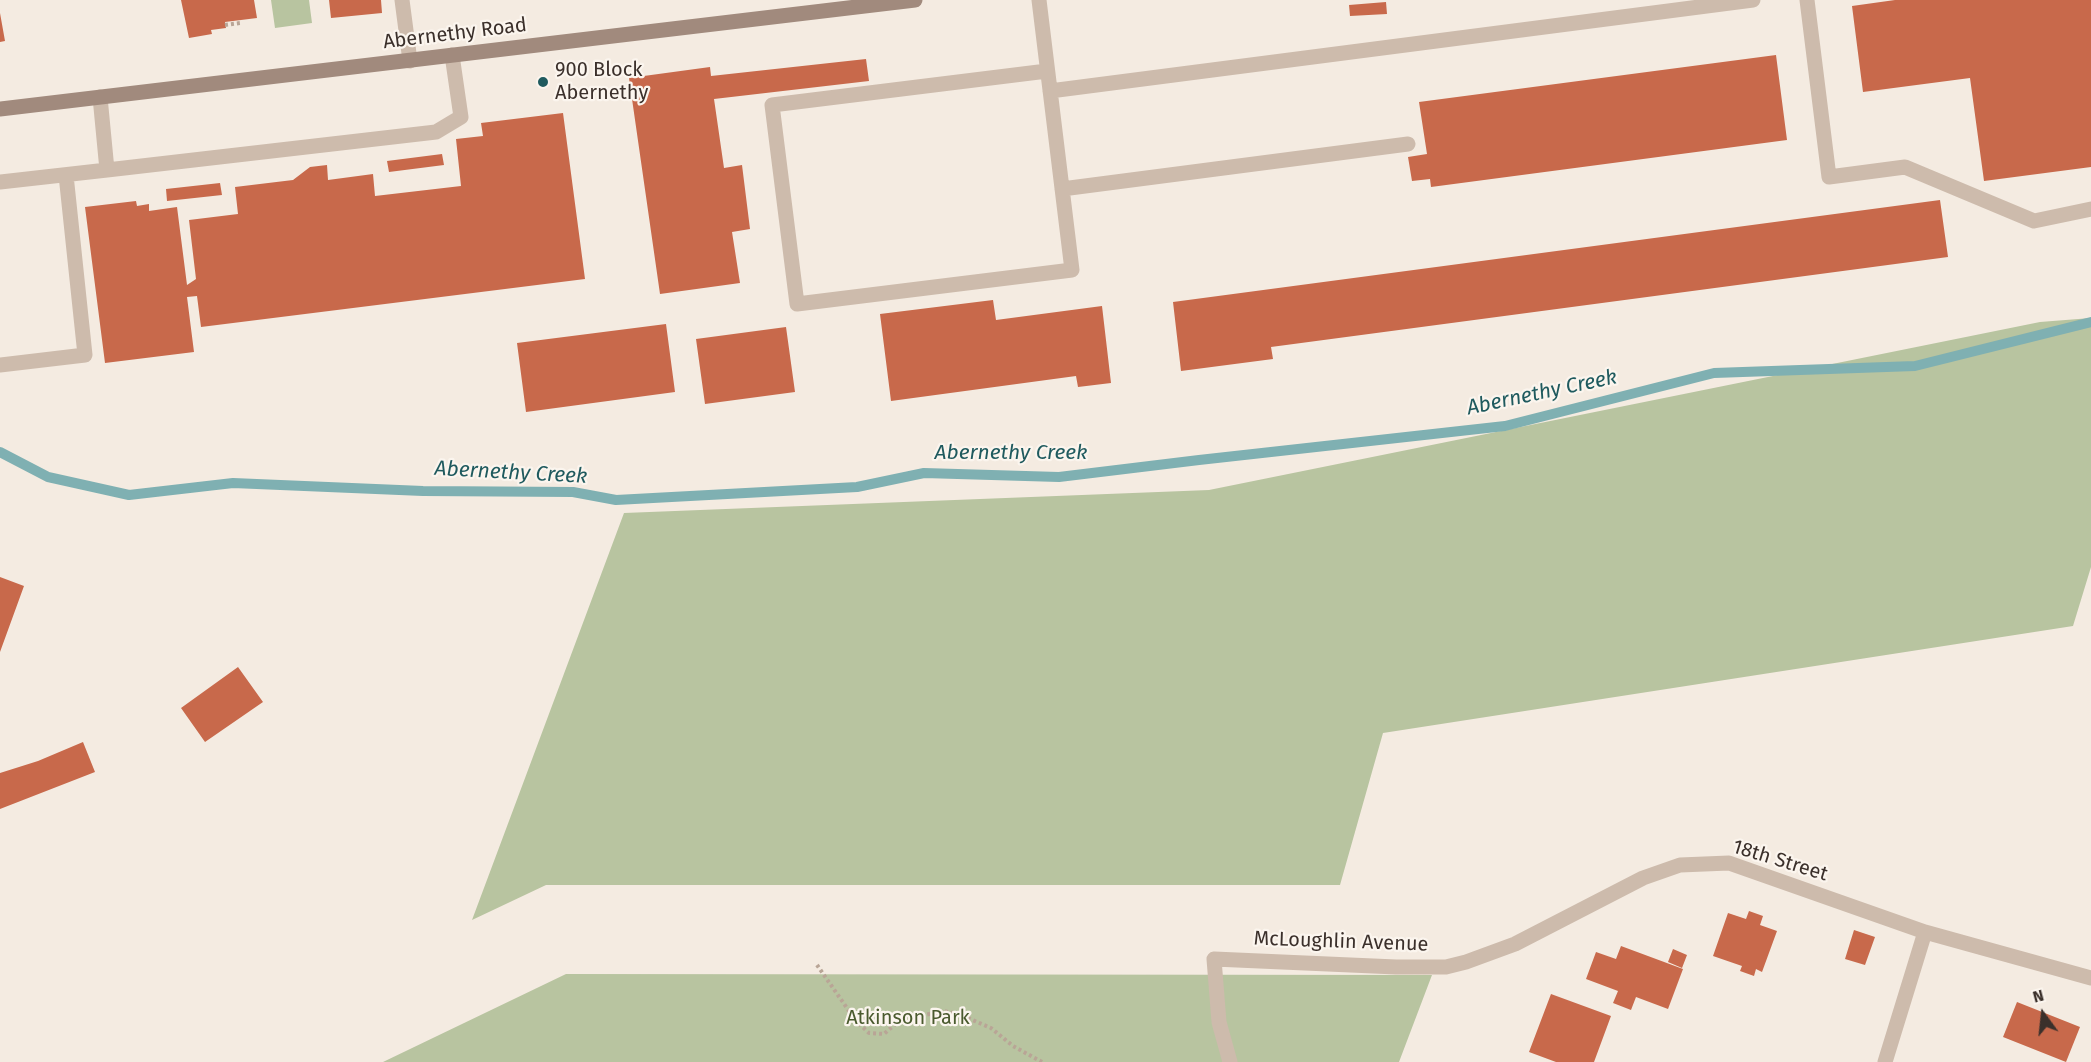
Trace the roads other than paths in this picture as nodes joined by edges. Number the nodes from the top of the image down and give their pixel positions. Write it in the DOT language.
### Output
graph roads {
  1 [pos="402,0"];
  2 [pos="915,0"];
  3 [pos="1039,0"];
  4 [pos="1753,0"];
  5 [pos="1807,0"];
  6 [pos="452,56"];
  7 [pos="410,60"];
  8 [pos="1047,71"];
  9 [pos="1050,91"];
  10 [pos="100,98"];
  11 [pos="0,109"];
  12 [pos="1408,144"];
  13 [pos="107,170"];
  14 [pos="66,174"];
  15 [pos="0,182"];
  16 [pos="1062,189"];
  17 [pos="2091,209"];
  18 [pos="0,365"];
  19 [pos="1925,932"];
  20 [pos="1466,962"];
  21 [pos="2091,978"];
  22 [pos="1230,1062"];
  23 [pos="1884,1062"];
  1 -- 7 [label="street"];
  2 -- 6 [label="main road, Abernethy Road"];
  3 -- 8 [label="street"];
  4 -- 9 [label="street"];
  5 -- 17 [label="street"];
  6 -- 7 [label="main road, Abernethy Road"];
  6 -- 13 [label="street"];
  7 -- 10 [label="main road, Abernethy Road"];
  8 -- 9 [label="street"];
  8 -- 16 [label="street"];
  9 -- 16 [label="street"];
  10 -- 11 [label="main road, Abernethy Road"];
  10 -- 13 [label="street"];
  12 -- 16 [label="street"];
  13 -- 14 [label="street"];
  14 -- 15 [label="street"];
  14 -- 18 [label="street"];
  19 -- 20 [label="street, 18th Street"];
  19 -- 21 [label="street, 18th Street"];
  19 -- 23 [label="street"];
  20 -- 22 [label="street, McLoughlin Avenue"];
}
